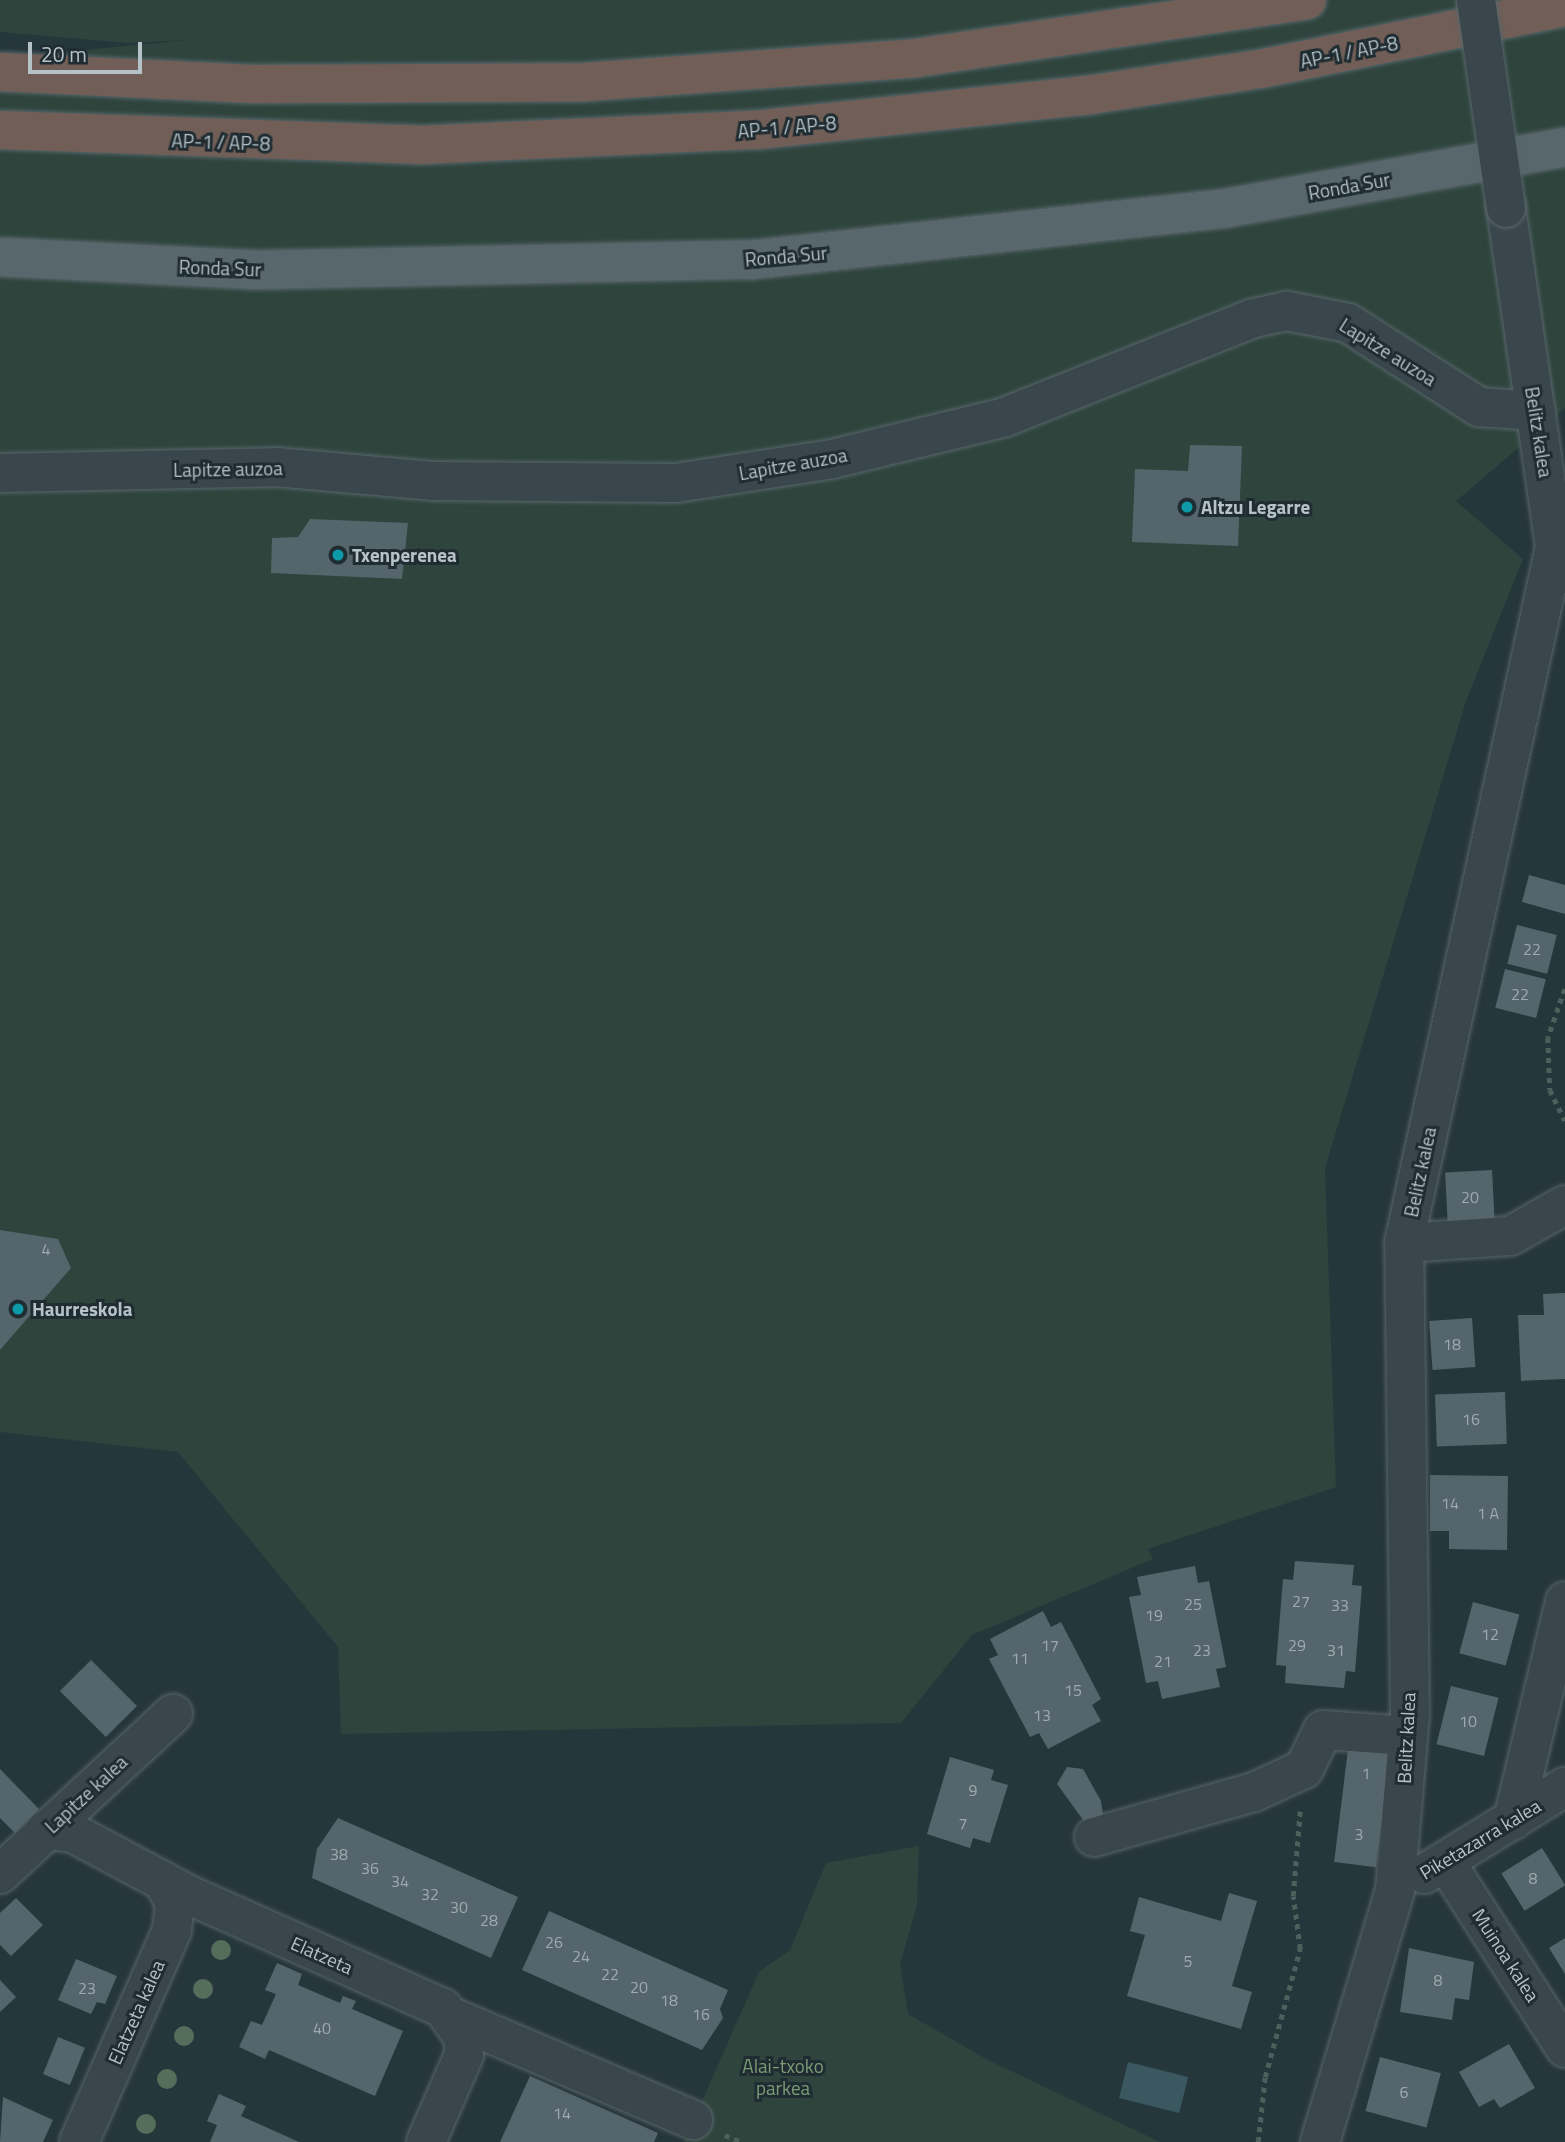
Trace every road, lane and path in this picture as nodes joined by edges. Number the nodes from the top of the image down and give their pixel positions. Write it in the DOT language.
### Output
graph roads {
  1 [pos="1307,0"];
  2 [pos="1476,0"];
  3 [pos="1565,7"];
  4 [pos="0,72"];
  5 [pos="0,130"];
  6 [pos="1565,147"];
  7 [pos="0,257"];
  8 [pos="1547,429"];
  9 [pos="0,473"];
  10 [pos="1565,989"];
  11 [pos="1565,1121"];
  12 [pos="1565,1205"];
  13 [pos="1404,1243"];
  14 [pos="1565,1601"];
  15 [pos="173,1714"];
  16 [pos="1408,1736"];
  17 [pos="1304,1769"];
  18 [pos="1565,1787"];
  19 [pos="1513,1820"];
  20 [pos="46,1830"];
  21 [pos="1094,1837"];
  22 [pos="1446,1863"];
  23 [pos="0,1874"];
  24 [pos="176,1888"];
  25 [pos="1395,1890"];
  26 [pos="454,2018"];
  27 [pos="1565,2048"];
  28 [pos="693,2120"];
  29 [pos="79,2142"];
  30 [pos="426,2142"];
  31 [pos="1258,2142"];
  32 [pos="1320,2142"];
  1 -- 4 [label="highway"];
  2 -- 8 [label="street, Belitz kalea, bridge"];
  3 -- 5 [label="highway, AP-1 / AP-8"];
  6 -- 7 [label="main road, Ronda Sur"];
  8 -- 9 [label="street, Lapitze auzoa"];
  8 -- 13 [label="street, Belitz kalea"];
  10 -- 11 [label="path"];
  12 -- 13 [label="street"];
  13 -- 16 [label="street, Belitz kalea"];
  14 -- 19 [label="street"];
  15 -- 20 [label="street, Lapitze kalea"];
  16 -- 17 [label="street"];
  16 -- 25 [label="street, Belitz kalea"];
  17 -- 21 [label="street"];
  17 -- 31 [label="path"];
  18 -- 19 [label="street, Piketazarra kalea"];
  19 -- 22 [label="street, Piketazarra kalea"];
  20 -- 23 [label="street, Lapitze kalea"];
  20 -- 24 [label="street"];
  22 -- 25 [label="street, Piketazarra kalea"];
  22 -- 27 [label="street, Muinoa kalea"];
  24 -- 26 [label="street, Elatzeta"];
  24 -- 29 [label="street, Elatzeta kalea"];
  25 -- 32 [label="street, Belitz kalea"];
  26 -- 28 [label="street, Elatzeta"];
  26 -- 30 [label="street"];
}
